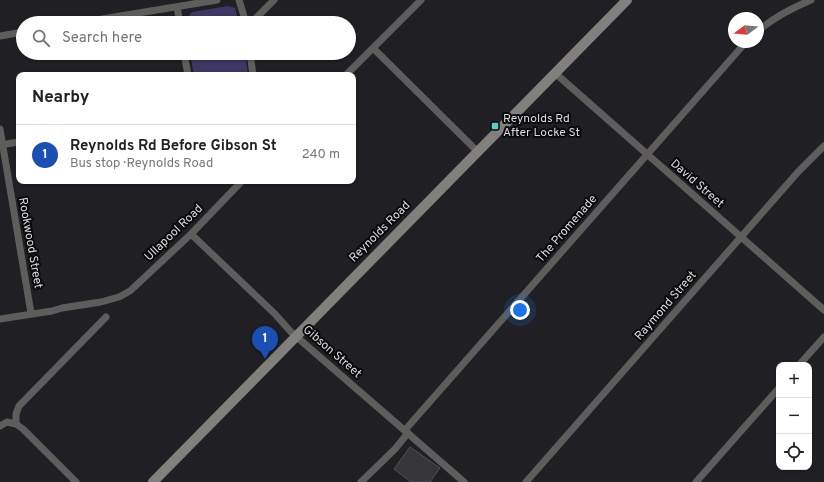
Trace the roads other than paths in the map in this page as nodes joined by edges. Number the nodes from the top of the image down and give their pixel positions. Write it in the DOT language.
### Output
graph roads {
  1 [pos="217,0"];
  2 [pos="240,0"];
  3 [pos="274,0"];
  4 [pos="421,0"];
  5 [pos="627,0"];
  6 [pos="811,0"];
  7 [pos="177,7"];
  8 [pos="121,16"];
  9 [pos="179,16"];
  10 [pos="244,16"];
  11 [pos="258,16"];
  12 [pos="764,27"];
  13 [pos="16,33"];
  14 [pos="0,36"];
  15 [pos="373,48"];
  16 [pos="741,48"];
  17 [pos="185,60"];
  18 [pos="251,60"];
  19 [pos="187,72"];
  20 [pos="253,72"];
  21 [pos="349,72"];
  22 [pos="555,74"];
  23 [pos="0,129"];
  24 [pos="16,142"];
  25 [pos="1,145"];
  26 [pos="824,146"];
  27 [pos="478,152"];
  28 [pos="646,155"];
  29 [pos="239,184"];
  30 [pos="191,234"];
  31 [pos="742,237"];
  32 [pos="824,310"];
  33 [pos="31,314"];
  34 [pos="106,317"];
  35 [pos="0,319"];
  36 [pos="296,336"];
  37 [pos="824,337"];
  38 [pos="802,362"];
  39 [pos="776,391"];
  40 [pos="16,424"];
  41 [pos="0,426"];
  42 [pos="406,432"];
  43 [pos="76,482"];
  44 [pos="153,482"];
  45 [pos="362,482"];
  46 [pos="464,482"];
  47 [pos="526,482"];
  48 [pos="696,482"];
  1 -- 7 [label="street"];
  2 -- 10 [label="street"];
  3 -- 11 [label="street"];
  4 -- 15 [label="street"];
  5 -- 22 [label="street, Reynolds Road"];
  6 -- 12 [label="street"];
  7 -- 8 [label="street"];
  7 -- 9 [label="street"];
  13 -- 14 [label="street"];
  15 -- 21 [label="street"];
  15 -- 27 [label="street"];
  16 -- 28 [label="street, The Promenade"];
  17 -- 19 [label="street"];
  18 -- 20 [label="street"];
  22 -- 27 [label="street, Reynolds Road"];
  22 -- 28 [label="street, David Street"];
  23 -- 25 [label="street, Rookwood Street"];
  24 -- 25 [label="street"];
  25 -- 33 [label="street, Rookwood Street"];
  26 -- 31 [label="street, Raymond Street"];
  27 -- 36 [label="street, Reynolds Road"];
  28 -- 31 [label="street, David Street"];
  28 -- 42 [label="street, The Promenade"];
  29 -- 30 [label="street, Ullapool Road"];
  30 -- 33 [label="street, Ullapool Road"];
  30 -- 36 [label="street, Gibson Street"];
  31 -- 32 [label="street, David Street"];
  31 -- 47 [label="street, Raymond Street"];
  33 -- 35 [label="street, Ullapool Road"];
  34 -- 40 [label="street"];
  36 -- 42 [label="street, Gibson Street"];
  36 -- 44 [label="street, Reynolds Road"];
  37 -- 38 [label="street"];
  39 -- 48 [label="street"];
  40 -- 41 [label="street"];
  40 -- 43 [label="street"];
  42 -- 45 [label="street, The Promenade"];
  42 -- 46 [label="street, Gibson Street"];
}
